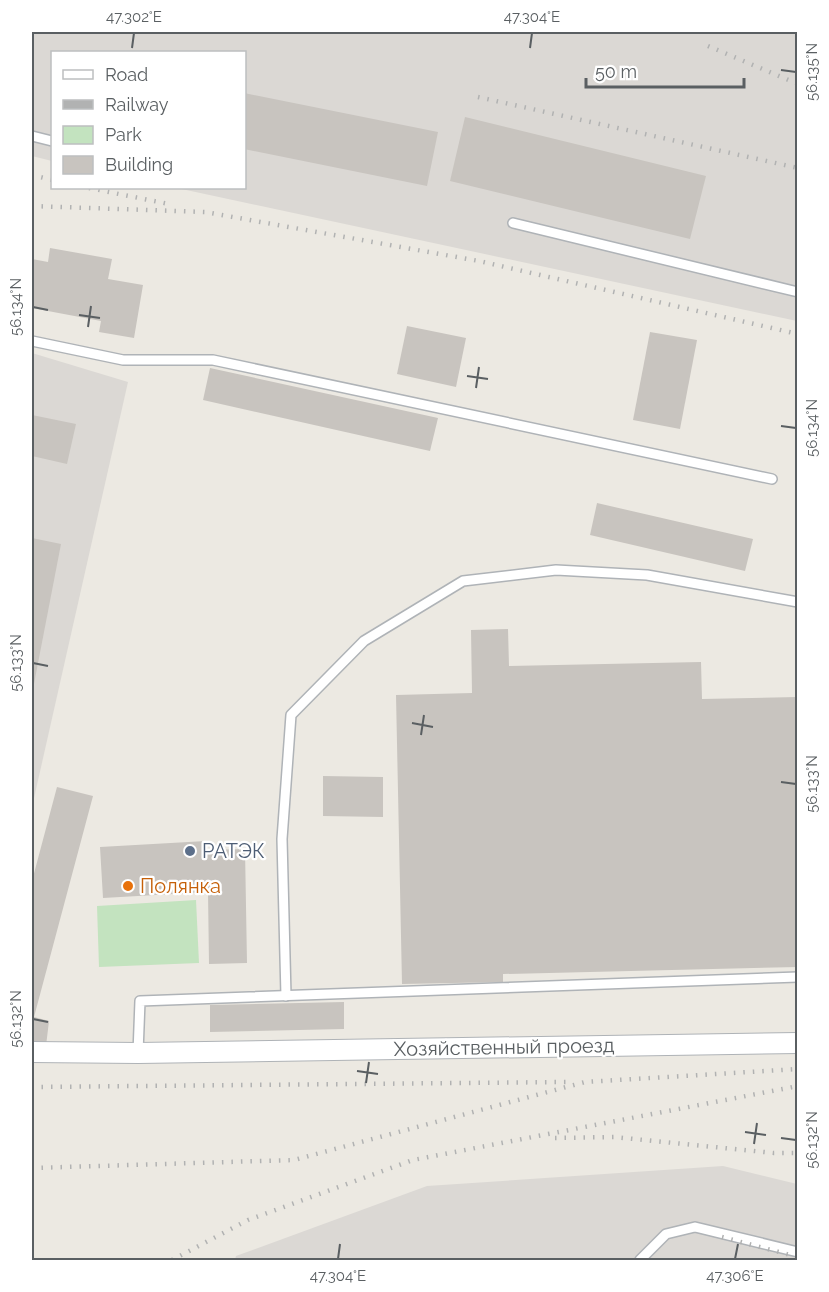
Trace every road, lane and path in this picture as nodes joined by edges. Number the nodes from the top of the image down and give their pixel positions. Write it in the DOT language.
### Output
graph roads {
  1 [pos="32,136"];
  2 [pos="51,141"];
  3 [pos="513,223"];
  4 [pos="798,292"];
  5 [pos="32,341"];
  6 [pos="772,479"];
  7 [pos="798,602"];
  8 [pos="798,977"];
  9 [pos="286,996"];
  10 [pos="798,1043"];
  11 [pos="32,1052"];
  12 [pos="138,1053"];
  13 [pos="798,1252"];
  14 [pos="640,1260"];
  1 -- 2 [label="lane"];
  3 -- 4 [label="lane"];
  5 -- 6 [label="lane"];
  7 -- 9 [label="lane"];
  8 -- 9 [label="lane"];
  9 -- 12 [label="lane"];
  10 -- 12 [label="street, Хозяйственный проезд"];
  11 -- 12 [label="street, Хозяйственный проезд"];
  13 -- 14 [label="lane"];
}
